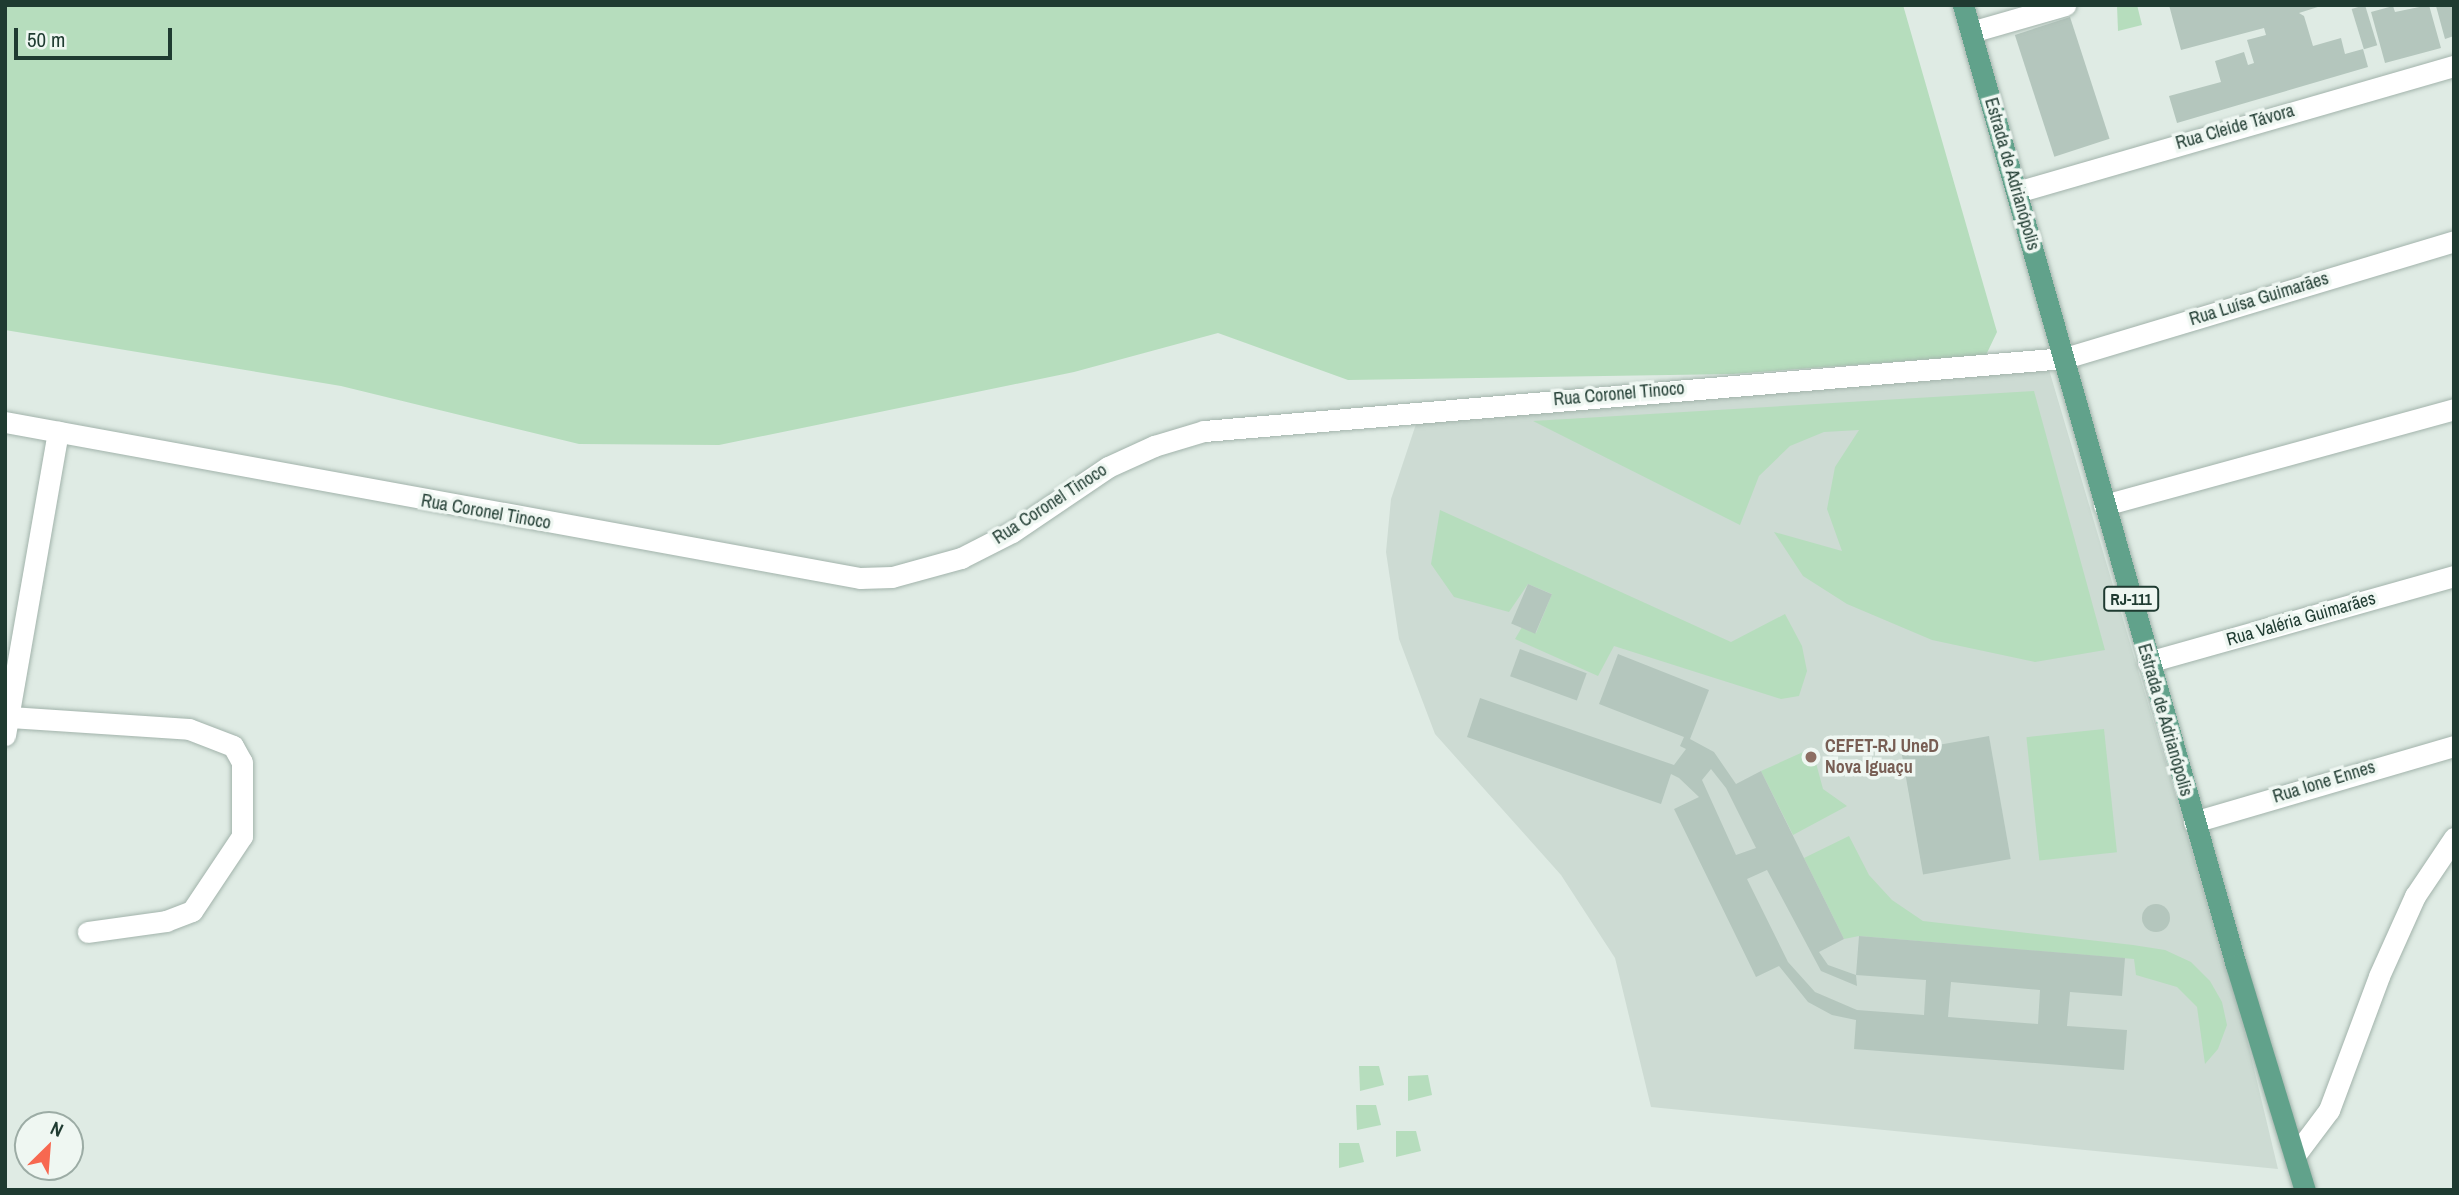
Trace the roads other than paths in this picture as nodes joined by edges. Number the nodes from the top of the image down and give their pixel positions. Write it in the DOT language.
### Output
graph roads {
  1 [pos="1963,5"];
  2 [pos="2065,5"];
  3 [pos="1971,32"];
  4 [pos="2454,66"];
  5 [pos="2017,192"];
  6 [pos="2454,241"];
  7 [pos="2065,358"];
  8 [pos="2454,409"];
  9 [pos="5,422"];
  10 [pos="58,432"];
  11 [pos="2104,505"];
  12 [pos="2454,576"];
  13 [pos="2148,662"];
  14 [pos="8,726"];
  15 [pos="2454,747"];
  16 [pos="2194,822"];
  17 [pos="2454,838"];
  18 [pos="88,932"];
  19 [pos="2296,1154"];
  20 [pos="2305,1190"];
  1 -- 3 [label="main road, Estrada de Adrianópolis / RJ-111"];
  2 -- 3 [label="street"];
  3 -- 5 [label="main road, Estrada de Adrianópolis / RJ-111"];
  4 -- 5 [label="street, Rua Cleide Távora"];
  5 -- 7 [label="main road, Estrada de Adrianópolis / RJ-111"];
  6 -- 7 [label="street, Rua Luísa Guimarães"];
  7 -- 10 [label="street, Rua Coronel Tinoco"];
  7 -- 11 [label="main road, Estrada de Adrianópolis / RJ-111"];
  8 -- 11 [label="street"];
  9 -- 10 [label="street, Rua Coronel Tinoco"];
  10 -- 14 [label="street"];
  11 -- 13 [label="main road, Estrada de Adrianópolis / RJ-111"];
  12 -- 13 [label="street, Rua Valéria Guimarães"];
  13 -- 16 [label="main road, Estrada de Adrianópolis / RJ-111"];
  14 -- 18 [label="street"];
  15 -- 16 [label="street, Rua Ione Ennes"];
  16 -- 19 [label="main road, Estrada de Adrianópolis / RJ-111"];
  17 -- 19 [label="street"];
  19 -- 20 [label="main road, Estrada de Adrianópolis / RJ-111"];
}
